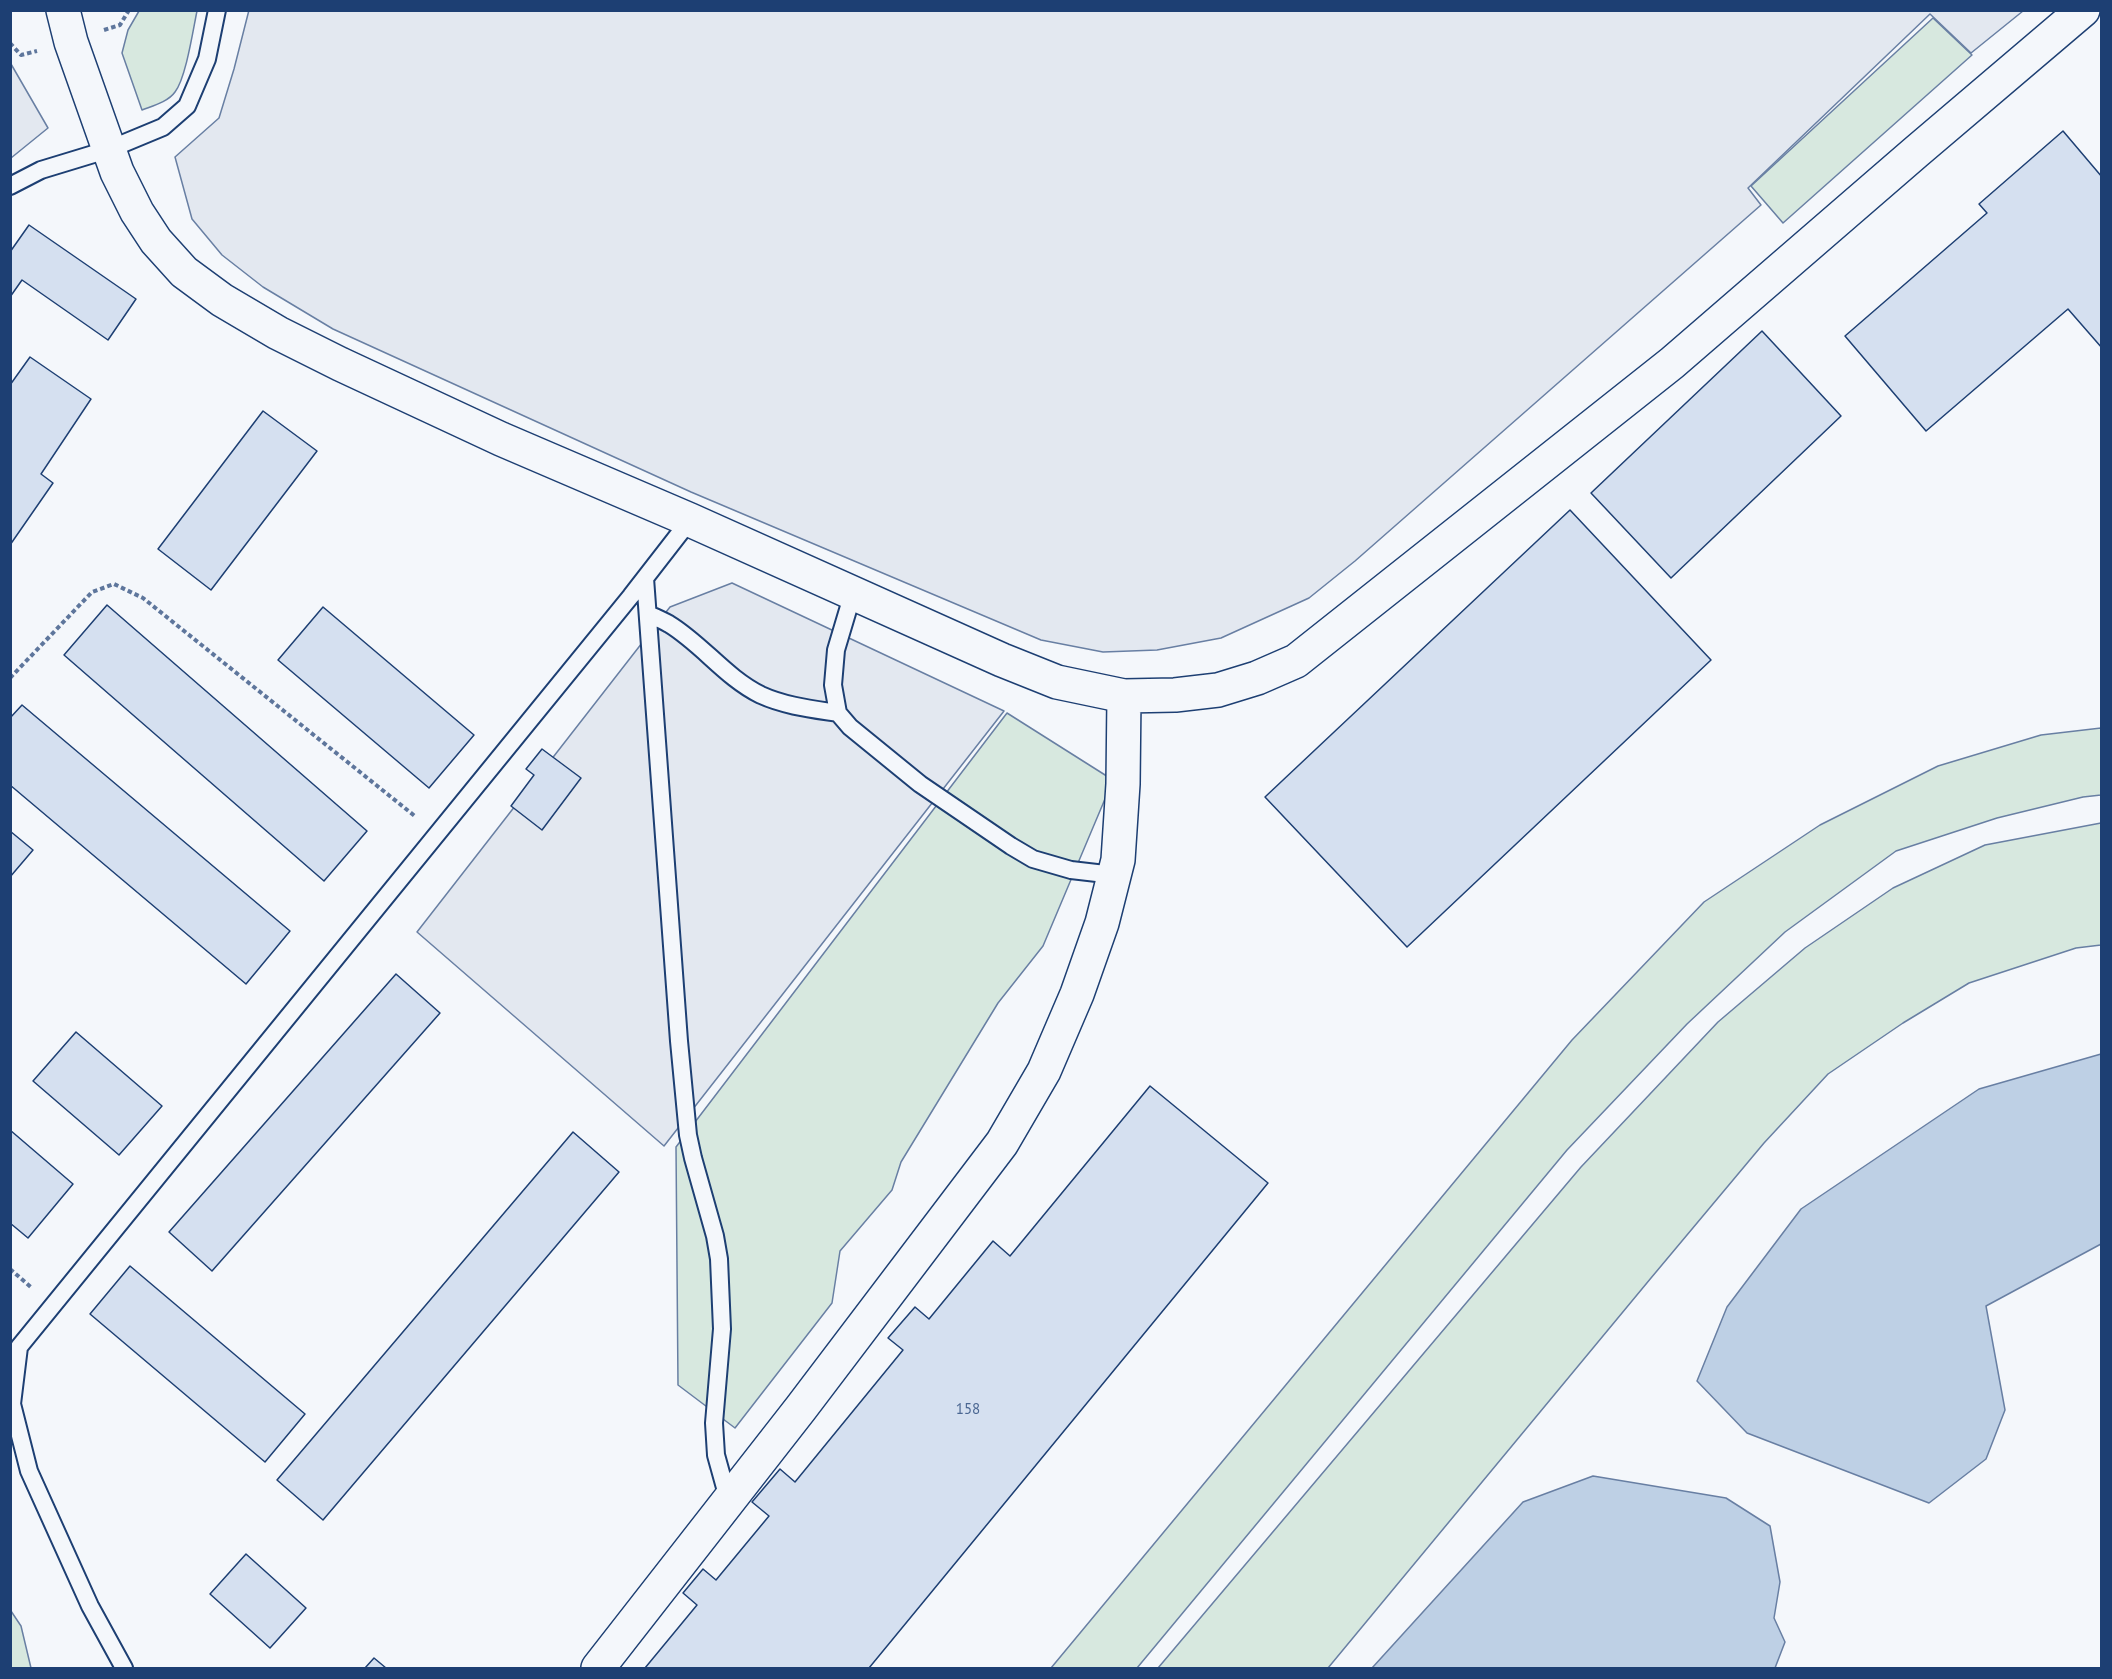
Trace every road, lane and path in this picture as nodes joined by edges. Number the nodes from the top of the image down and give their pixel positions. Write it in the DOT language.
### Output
graph roads {
  1 [pos="63,10"];
  2 [pos="217,10"];
  3 [pos="2083,10"];
  4 [pos="110,149"];
  5 [pos="10,186"];
  6 [pos="690,520"];
  7 [pos="645,578"];
  8 [pos="853,593"];
  9 [pos="648,614"];
  10 [pos="10,678"];
  11 [pos="1124,696"];
  12 [pos="838,713"];
  13 [pos="437,834"];
  14 [pos="1114,875"];
  15 [pos="729,1502"];
  16 [pos="124,1668"];
  17 [pos="597,1668"];
  1 -- 4 [label="street"];
  2 -- 4 [label="lane"];
  3 -- 11 [label="street"];
  4 -- 5 [label="lane"];
  4 -- 6 [label="street"];
  6 -- 7 [label="lane"];
  6 -- 8 [label="street"];
  7 -- 9 [label="lane"];
  7 -- 13 [label="lane"];
  8 -- 11 [label="street"];
  8 -- 12 [label="lane"];
  9 -- 12 [label="lane"];
  9 -- 15 [label="lane"];
  10 -- 13 [label="path"];
  11 -- 14 [label="street"];
  12 -- 14 [label="lane"];
  13 -- 16 [label="lane"];
  14 -- 15 [label="street"];
  15 -- 17 [label="street"];
}
